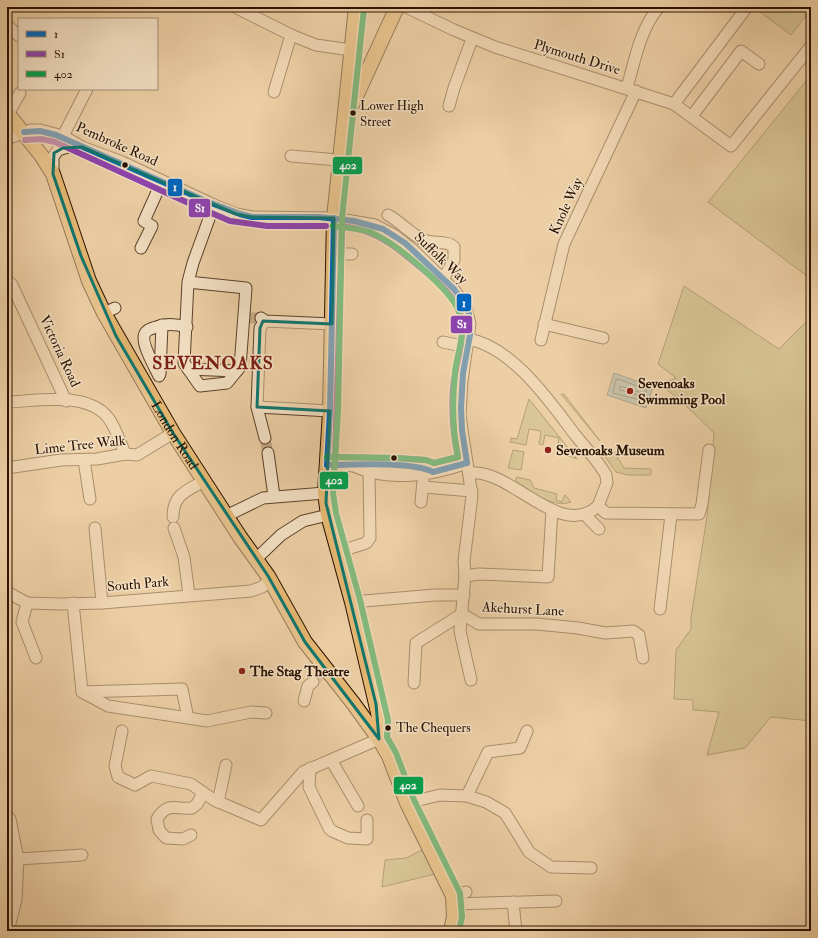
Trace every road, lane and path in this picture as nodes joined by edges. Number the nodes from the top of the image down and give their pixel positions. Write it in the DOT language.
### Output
graph roads {
  1 [pos="235,7"];
  2 [pos="356,7"];
  3 [pos="397,7"];
  4 [pos="406,7"];
  5 [pos="659,7"];
  6 [pos="747,7"];
  7 [pos="7,25"];
  8 [pos="18,35"];
  9 [pos="290,35"];
  10 [pos="472,39"];
  11 [pos="810,48"];
  12 [pos="351,50"];
  13 [pos="759,64"];
  14 [pos="349,68"];
  15 [pos="368,71"];
  16 [pos="632,89"];
  17 [pos="86,90"];
  18 [pos="274,92"];
  19 [pos="20,93"];
  20 [pos="674,104"];
  21 [pos="449,106"];
  22 [pos="346,108"];
  23 [pos="8,113"];
  24 [pos="692,116"];
  25 [pos="24,132"];
  26 [pos="63,136"];
  27 [pos="7,139"];
  28 [pos="82,147"];
  29 [pos="291,156"];
  30 [pos="338,160"];
  31 [pos="54,174"];
  32 [pos="162,181"];
  33 [pos="214,205"];
  34 [pos="388,215"];
  35 [pos="334,218"];
  36 [pos="141,248"];
  37 [pos="332,254"];
  38 [pos="352,254"];
  39 [pos="193,263"];
  40 [pos="443,278"];
  41 [pos="7,280"];
  42 [pos="188,282"];
  43 [pos="213,285"];
  44 [pos="332,324"];
  45 [pos="544,324"];
  46 [pos="162,325"];
  47 [pos="187,326"];
  48 [pos="603,338"];
  49 [pos="541,340"];
  50 [pos="443,342"];
  51 [pos="468,343"];
  52 [pos="188,369"];
  53 [pos="237,372"];
  54 [pos="160,376"];
  55 [pos="143,382"];
  56 [pos="66,401"];
  57 [pos="7,402"];
  58 [pos="257,407"];
  59 [pos="330,411"];
  60 [pos="173,434"];
  61 [pos="265,438"];
  62 [pos="709,450"];
  63 [pos="268,453"];
  64 [pos="125,454"];
  65 [pos="84,460"];
  66 [pos="327,465"];
  67 [pos="356,467"];
  68 [pos="7,468"];
  69 [pos="468,468"];
  70 [pos="369,472"];
  71 [pos="428,473"];
  72 [pos="204,481"];
  73 [pos="423,487"];
  74 [pos="472,491"];
  75 [pos="325,493"];
  76 [pos="274,496"];
  77 [pos="90,499"];
  78 [pos="421,502"];
  79 [pos="598,506"];
  80 [pos="552,510"];
  81 [pos="587,513"];
  82 [pos="328,515"];
  83 [pos="671,515"];
  84 [pos="173,516"];
  85 [pos="226,516"];
  86 [pos="95,528"];
  87 [pos="174,528"];
  88 [pos="599,530"];
  89 [pos="338,552"];
  90 [pos="256,559"];
  91 [pos="465,576"];
  92 [pos="270,580"];
  93 [pos="7,592"];
  94 [pos="190,595"];
  95 [pos="464,595"];
  96 [pos="352,602"];
  97 [pos="27,603"];
  98 [pos="73,603"];
  99 [pos="102,603"];
  100 [pos="660,609"];
  101 [pos="462,614"];
  102 [pos="36,658"];
  103 [pos="643,658"];
  104 [pos="471,680"];
  105 [pos="313,682"];
  106 [pos="414,683"];
  107 [pos="82,692"];
  108 [pos="304,701"];
  109 [pos="376,704"];
  110 [pos="266,713"];
  111 [pos="360,713"];
  112 [pos="188,718"];
  113 [pos="122,731"];
  114 [pos="527,731"];
  115 [pos="379,739"];
  116 [pos="331,760"];
  117 [pos="226,765"];
  118 [pos="310,768"];
  119 [pos="203,793"];
  120 [pos="467,796"];
  121 [pos="218,802"];
  122 [pos="407,803"];
  123 [pos="358,806"];
  124 [pos="7,816"];
  125 [pos="367,820"];
  126 [pos="191,835"];
  127 [pos="82,855"];
  128 [pos="18,859"];
  129 [pos="591,868"];
  130 [pos="458,897"];
  131 [pos="556,901"];
  132 [pos="513,902"];
  133 [pos="8,931"];
  134 [pos="451,931"];
  135 [pos="516,931"];
  1 -- 9 [label="street"];
  2 -- 12 [label="main road"];
  3 -- 15 [label="main road"];
  4 -- 10 [label="street, Plymouth Drive"];
  5 -- 16 [label="street, Knole Way"];
  6 -- 20 [label="street"];
  7 -- 8 [label="street"];
  9 -- 12 [label="street"];
  9 -- 18 [label="street"];
  10 -- 16 [label="street, Plymouth Drive"];
  10 -- 21 [label="street"];
  11 -- 24 [label="street, Plymouth Drive"];
  12 -- 14 [label="main road"];
  13 -- 24 [label="street"];
  14 -- 15 [label="main road"];
  14 -- 22 [label="main road"];
  15 -- 22 [label="main road"];
  16 -- 20 [label="street, Plymouth Drive"];
  16 -- 45 [label="street, Knole Way"];
  17 -- 26 [label="street"];
  19 -- 23 [label="street"];
  20 -- 24 [label="street, Plymouth Drive"];
  22 -- 30 [label="main road"];
  23 -- 25 [label="main road, London Road"];
  25 -- 26 [label="street, Pembroke Road"];
  25 -- 27 [label="street, Pembroke Road"];
  25 -- 31 [label="main road, London Road"];
  26 -- 28 [label="street, Pembroke Road"];
  28 -- 31 [label="street"];
  28 -- 32 [label="street, Pembroke Road"];
  29 -- 30 [label="street"];
  30 -- 35 [label="main road"];
  31 -- 55 [label="main road, London Road"];
  32 -- 33 [label="street, Pembroke Road"];
  32 -- 36 [label="street"];
  33 -- 35 [label="street, Pembroke Road"];
  33 -- 39 [label="street"];
  34 -- 40 [label="street"];
  35 -- 37 [label="main road"];
  35 -- 40 [label="street, Suffolk Way"];
  37 -- 38 [label="street"];
  37 -- 44 [label="main road"];
  39 -- 42 [label="street"];
  39 -- 43 [label="street"];
  40 -- 51 [label="street, Suffolk Way"];
  41 -- 56 [label="street, Victoria Road"];
  42 -- 43 [label="street"];
  42 -- 47 [label="street"];
  43 -- 53 [label="street"];
  44 -- 58 [label="street"];
  44 -- 59 [label="main road"];
  45 -- 48 [label="street"];
  45 -- 49 [label="street, Knole Way"];
  46 -- 47 [label="street"];
  46 -- 54 [label="street"];
  46 -- 54 [label="street"];
  47 -- 52 [label="street"];
  50 -- 51 [label="street"];
  51 -- 69 [label="street, Suffolk Way"];
  51 -- 79 [label="street"];
  52 -- 53 [label="street"];
  52 -- 53 [label="street"];
  54 -- 55 [label="street"];
  55 -- 60 [label="main road, London Road"];
  56 -- 57 [label="street"];
  56 -- 64 [label="street, Victoria Road"];
  58 -- 59 [label="street"];
  58 -- 61 [label="street"];
  59 -- 66 [label="main road"];
  60 -- 64 [label="street, Lime Tree Walk"];
  60 -- 72 [label="main road, London Road"];
  62 -- 83 [label="street"];
  63 -- 76 [label="street"];
  64 -- 65 [label="street, Lime Tree Walk"];
  65 -- 68 [label="street, Lime Tree Walk"];
  65 -- 77 [label="street"];
  66 -- 67 [label="street"];
  66 -- 75 [label="main road"];
  67 -- 70 [label="street"];
  67 -- 71 [label="street"];
  69 -- 71 [label="street"];
  69 -- 74 [label="street, Akehurst Lane"];
  69 -- 80 [label="street"];
  70 -- 71 [label="street"];
  70 -- 89 [label="street"];
  71 -- 73 [label="street"];
  72 -- 84 [label="street"];
  72 -- 85 [label="main road, London Road"];
  73 -- 74 [label="street"];
  73 -- 78 [label="street"];
  74 -- 91 [label="street, Akehurst Lane"];
  75 -- 76 [label="street"];
  75 -- 82 [label="main road"];
  76 -- 85 [label="street"];
  79 -- 81 [label="street"];
  79 -- 83 [label="street"];
  80 -- 81 [label="street"];
  80 -- 91 [label="street"];
  81 -- 88 [label="street"];
  82 -- 89 [label="main road"];
  82 -- 90 [label="street"];
  83 -- 100 [label="street"];
  85 -- 90 [label="main road, London Road"];
  86 -- 99 [label="street"];
  87 -- 94 [label="street"];
  89 -- 96 [label="main road"];
  90 -- 92 [label="main road, London Road"];
  91 -- 95 [label="street, Akehurst Lane"];
  92 -- 94 [label="street, South Park"];
  92 -- 111 [label="main road, London Road"];
  93 -- 97 [label="street, South Park"];
  94 -- 99 [label="street, South Park"];
  95 -- 96 [label="street"];
  95 -- 101 [label="street, Akehurst Lane"];
  96 -- 109 [label="main road"];
  97 -- 98 [label="street, South Park"];
  97 -- 102 [label="street"];
  98 -- 99 [label="street, South Park"];
  98 -- 107 [label="street"];
  101 -- 103 [label="street, Akehurst Lane"];
  101 -- 104 [label="street"];
  101 -- 106 [label="street"];
  105 -- 108 [label="street"];
  107 -- 112 [label="street"];
  107 -- 112 [label="street"];
  109 -- 111 [label="main road"];
  109 -- 115 [label="main road"];
  110 -- 112 [label="street"];
  111 -- 115 [label="main road, London Road"];
  113 -- 119 [label="street"];
  114 -- 120 [label="street"];
  115 -- 116 [label="street"];
  115 -- 122 [label="main road, London Road"];
  116 -- 118 [label="street"];
  116 -- 123 [label="street"];
  117 -- 121 [label="street"];
  118 -- 121 [label="street"];
  118 -- 125 [label="street"];
  119 -- 121 [label="street"];
  119 -- 126 [label="street"];
  120 -- 122 [label="street"];
  120 -- 129 [label="street"];
  122 -- 130 [label="main road, London Road"];
  124 -- 128 [label="street"];
  127 -- 128 [label="street"];
  128 -- 133 [label="street"];
  130 -- 132 [label="street"];
  130 -- 134 [label="main road"];
  131 -- 132 [label="street"];
  132 -- 135 [label="street"];
}
